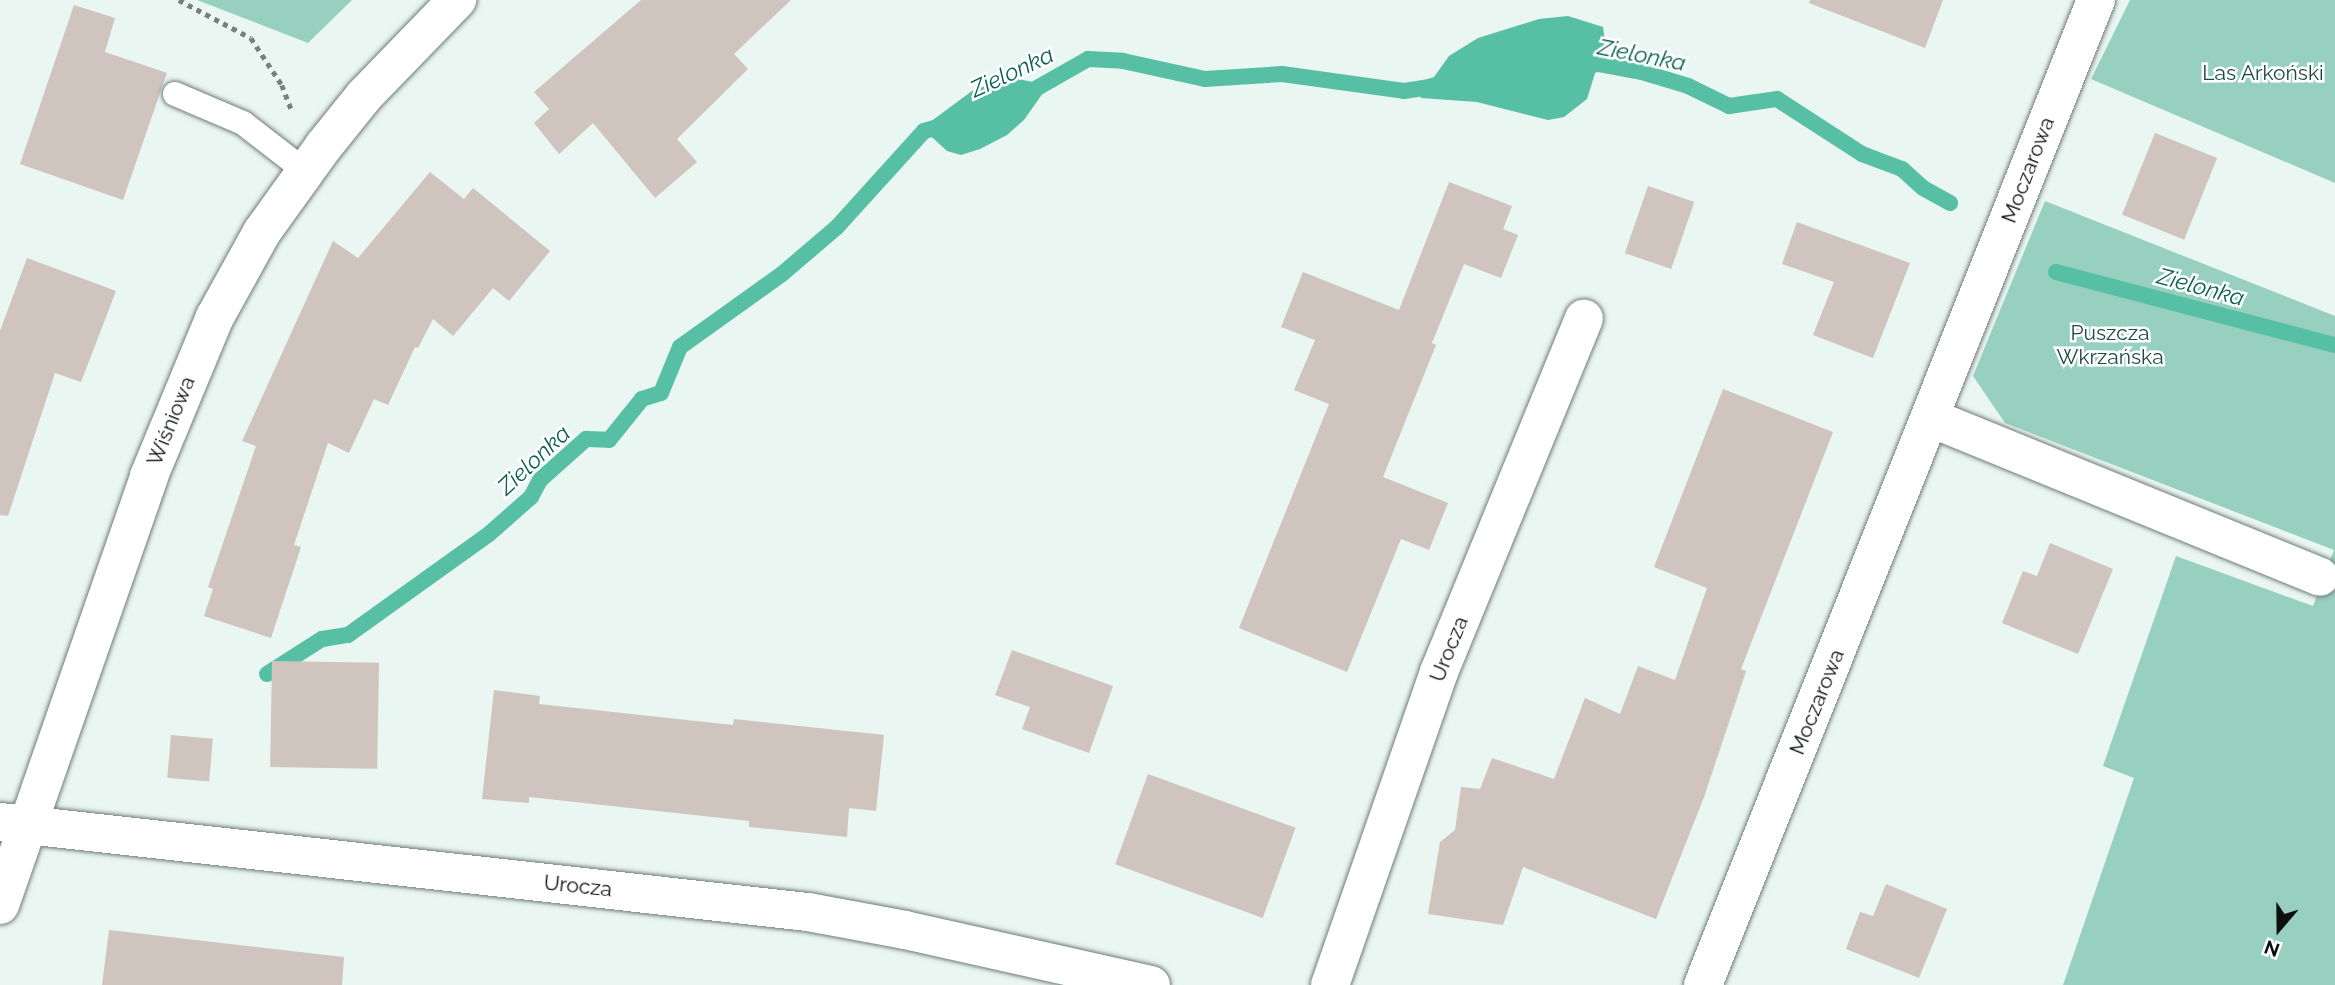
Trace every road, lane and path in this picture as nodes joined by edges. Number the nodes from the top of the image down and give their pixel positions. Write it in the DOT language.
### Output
graph roads {
  1 [pos="179,0"];
  2 [pos="457,0"];
  3 [pos="2096,0"];
  4 [pos="175,94"];
  5 [pos="314,159"];
  6 [pos="1584,319"];
  7 [pos="1931,418"];
  8 [pos="2320,577"];
  9 [pos="13,824"];
  10 [pos="0,905"];
  11 [pos="1151,985"];
  12 [pos="1330,985"];
  13 [pos="1703,985"];
  1 -- 5 [label="path"];
  2 -- 5 [label="street, Wiśniowa"];
  3 -- 7 [label="street, Moczarowa"];
  4 -- 5 [label="lane"];
  5 -- 9 [label="street, Wiśniowa"];
  6 -- 12 [label="street, Urocza"];
  7 -- 8 [label="street"];
  7 -- 13 [label="street, Moczarowa"];
  9 -- 10 [label="street, Wiśniowa"];
  9 -- 11 [label="street, Urocza"];
}
